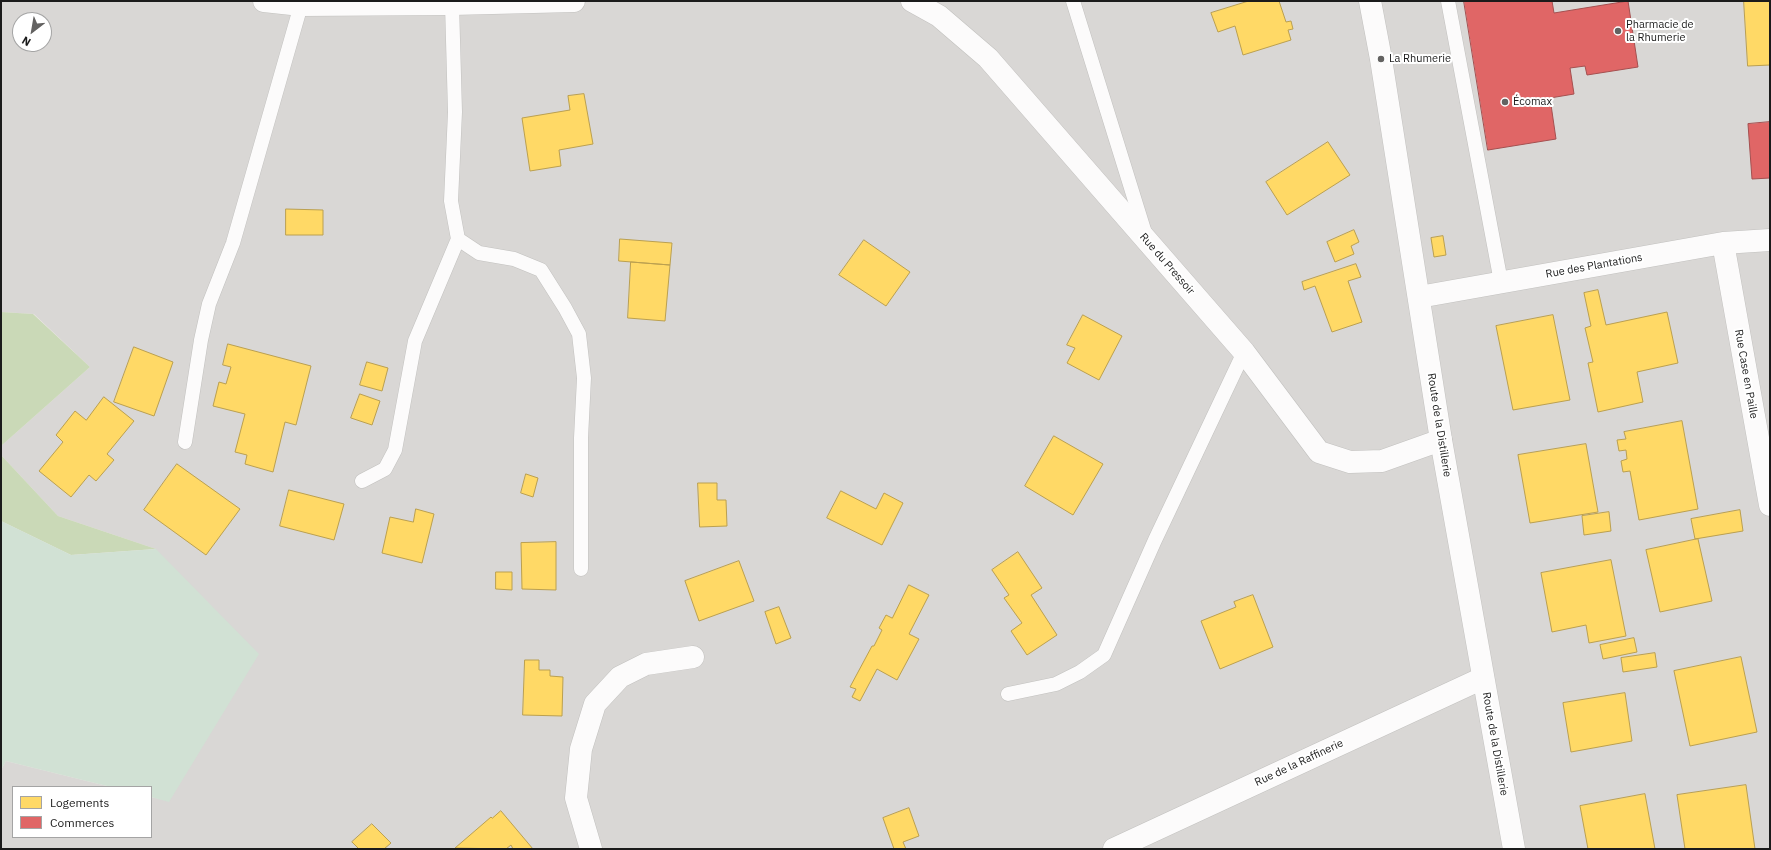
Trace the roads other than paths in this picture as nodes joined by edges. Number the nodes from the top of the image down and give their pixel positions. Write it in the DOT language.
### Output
graph roads {
  1 [pos="264,1"];
  2 [pos="574,1"];
  3 [pos="912,1"];
  4 [pos="1074,1"];
  5 [pos="1370,1"];
  6 [pos="1448,1"];
  7 [pos="452,4"];
  8 [pos="301,5"];
  9 [pos="458,239"];
  10 [pos="1770,240"];
  11 [pos="1148,241"];
  12 [pos="1723,243"];
  13 [pos="1500,282"];
  14 [pos="1419,297"];
  15 [pos="1244,352"];
  16 [pos="1441,440"];
  17 [pos="185,442"];
  18 [pos="362,481"];
  19 [pos="1770,506"];
  20 [pos="581,569"];
  21 [pos="693,657"];
  22 [pos="1483,678"];
  23 [pos="1008,694"];
  24 [pos="591,849"];
  25 [pos="1114,849"];
  26 [pos="1514,849"];
  1 -- 8 [label="street"];
  2 -- 7 [label="street"];
  3 -- 11 [label="street, Rue du Pressoir"];
  4 -- 11 [label="lane"];
  5 -- 14 [label="street, Route de la Distillerie"];
  6 -- 13 [label="lane"];
  7 -- 8 [label="street"];
  7 -- 9 [label="lane"];
  8 -- 17 [label="lane"];
  9 -- 18 [label="lane"];
  9 -- 20 [label="lane"];
  10 -- 12 [label="street, Rue des Plantations"];
  11 -- 15 [label="street, Rue du Pressoir"];
  12 -- 13 [label="street, Rue des Plantations"];
  12 -- 19 [label="street, Rue Case en Paille"];
  13 -- 14 [label="street, Rue des Plantations"];
  14 -- 16 [label="street, Route de la Distillerie"];
  15 -- 16 [label="street, Rue du Pressoir"];
  15 -- 23 [label="lane"];
  16 -- 22 [label="street, Route de la Distillerie"];
  21 -- 24 [label="street"];
  22 -- 25 [label="street, Rue de la Raffinerie"];
  22 -- 26 [label="street, Route de la Distillerie"];
}
